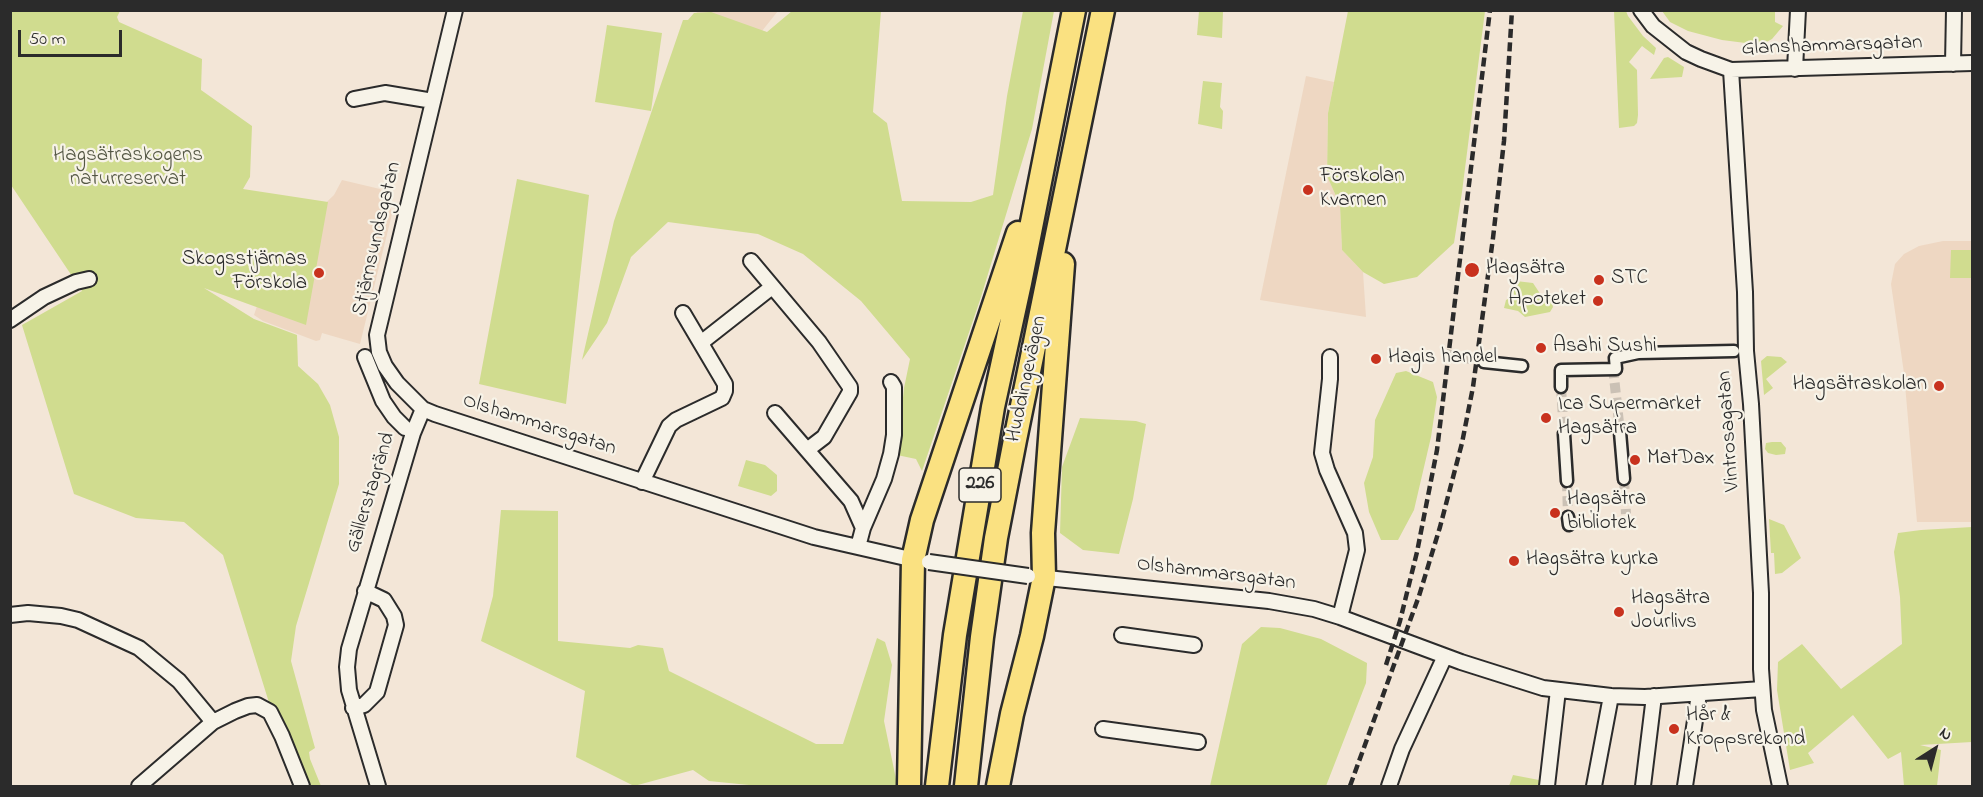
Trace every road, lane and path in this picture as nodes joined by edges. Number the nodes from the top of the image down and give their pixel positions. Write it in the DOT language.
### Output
graph roads {
  1 [pos="455,10"];
  2 [pos="1074,10"];
  3 [pos="1103,10"];
  4 [pos="1641,10"];
  5 [pos="1798,10"];
  6 [pos="1954,10"];
  7 [pos="1972,63"];
  8 [pos="1953,64"];
  9 [pos="1794,69"];
  10 [pos="1731,70"];
  11 [pos="354,99"];
  12 [pos="433,101"];
  13 [pos="1039,185"];
  14 [pos="1059,230"];
  15 [pos="751,261"];
  16 [pos="89,279"];
  17 [pos="772,287"];
  18 [pos="683,313"];
  19 [pos="10,320"];
  20 [pos="702,342"];
  21 [pos="1626,348"];
  22 [pos="1734,351"];
  23 [pos="365,357"];
  24 [pos="1330,357"];
  25 [pos="1615,358"];
  26 [pos="1484,362"];
  27 [pos="1522,366"];
  28 [pos="891,382"];
  29 [pos="1561,387"];
  30 [pos="423,409"];
  31 [pos="775,413"];
  32 [pos="405,428"];
  33 [pos="1620,432"];
  34 [pos="1564,434"];
  35 [pos="807,450"];
  36 [pos="1624,479"];
  37 [pos="1567,481"];
  38 [pos="642,482"];
  39 [pos="863,528"];
  40 [pos="858,547"];
  41 [pos="921,561"];
  42 [pos="1036,576"];
  43 [pos="365,591"];
  44 [pos="10,615"];
  45 [pos="1340,617"];
  46 [pos="1122,635"];
  47 [pos="1194,645"];
  48 [pos="1445,656"];
  49 [pos="1762,689"];
  50 [pos="1558,690"];
  51 [pos="1699,694"];
  52 [pos="1611,696"];
  53 [pos="1654,696"];
  54 [pos="353,708"];
  55 [pos="213,722"];
  56 [pos="1103,729"];
  57 [pos="1198,742"];
  58 [pos="140,786"];
  59 [pos="302,786"];
  60 [pos="378,786"];
  61 [pos="909,786"];
  62 [pos="937,786"];
  63 [pos="966,786"];
  64 [pos="999,786"];
  65 [pos="1389,786"];
  66 [pos="1546,786"];
  67 [pos="1594,786"];
  68 [pos="1643,786"];
  69 [pos="1685,786"];
  70 [pos="1780,786"];
  1 -- 12 [label="street, Stjärnsundsgatan"];
  2 -- 13 [label="main road, Huddingevägen / 226"];
  3 -- 14 [label="main road, Huddingevägen / 226"];
  4 -- 10 [label="street, Glanshammarsgatan"];
  5 -- 9 [label="street"];
  6 -- 8 [label="street"];
  7 -- 8 [label="street, Glanshammarsgatan"];
  8 -- 9 [label="street, Glanshammarsgatan"];
  9 -- 10 [label="street, Glanshammarsgatan"];
  10 -- 49 [label="street, Vintrosagatan"];
  11 -- 12 [label="street"];
  12 -- 30 [label="street, Stjärnsundsgatan"];
  13 -- 41 [label="main road"];
  13 -- 62 [label="main road, Huddingevägen / 226"];
  14 -- 42 [label="main road"];
  14 -- 63 [label="main road, Huddingevägen / 226"];
  15 -- 17 [label="street"];
  16 -- 19 [label="street"];
  17 -- 20 [label="street"];
  17 -- 35 [label="street"];
  18 -- 20 [label="street"];
  20 -- 38 [label="street"];
  21 -- 25 [label="street"];
  22 -- 25 [label="street"];
  23 -- 32 [label="street"];
  24 -- 45 [label="street"];
  25 -- 29 [label="street"];
  26 -- 27 [label="street"];
  28 -- 39 [label="street"];
  30 -- 38 [label="street, Olshammarsgatan"];
  30 -- 43 [label="street, Gällerstagränd"];
  31 -- 35 [label="street"];
  33 -- 36 [label="street"];
  34 -- 37 [label="street"];
  35 -- 39 [label="street"];
  38 -- 40 [label="street, Olshammarsgatan"];
  39 -- 40 [label="street"];
  40 -- 41 [label="street, Olshammarsgatan"];
  41 -- 42 [label="street, Olshammarsgatan, bridge"];
  41 -- 61 [label="main road"];
  42 -- 45 [label="street, Olshammarsgatan"];
  42 -- 64 [label="main road"];
  43 -- 54 [label="street, Gällerstagränd"];
  43 -- 54 [label="street"];
  44 -- 55 [label="street"];
  45 -- 48 [label="street, Olshammarsgatan"];
  46 -- 47 [label="street"];
  48 -- 50 [label="street, Olshammarsgatan"];
  48 -- 65 [label="street"];
  49 -- 51 [label="street, Olshammarsgatan"];
  49 -- 70 [label="street, Vintrosagatan"];
  50 -- 52 [label="street, Olshammarsgatan"];
  50 -- 66 [label="street"];
  51 -- 53 [label="street, Olshammarsgatan"];
  51 -- 69 [label="street"];
  52 -- 53 [label="street, Olshammarsgatan"];
  52 -- 67 [label="street"];
  53 -- 68 [label="street"];
  54 -- 60 [label="street, Gällerstagränd"];
  55 -- 58 [label="street"];
  55 -- 59 [label="street"];
  56 -- 57 [label="street"];
}
